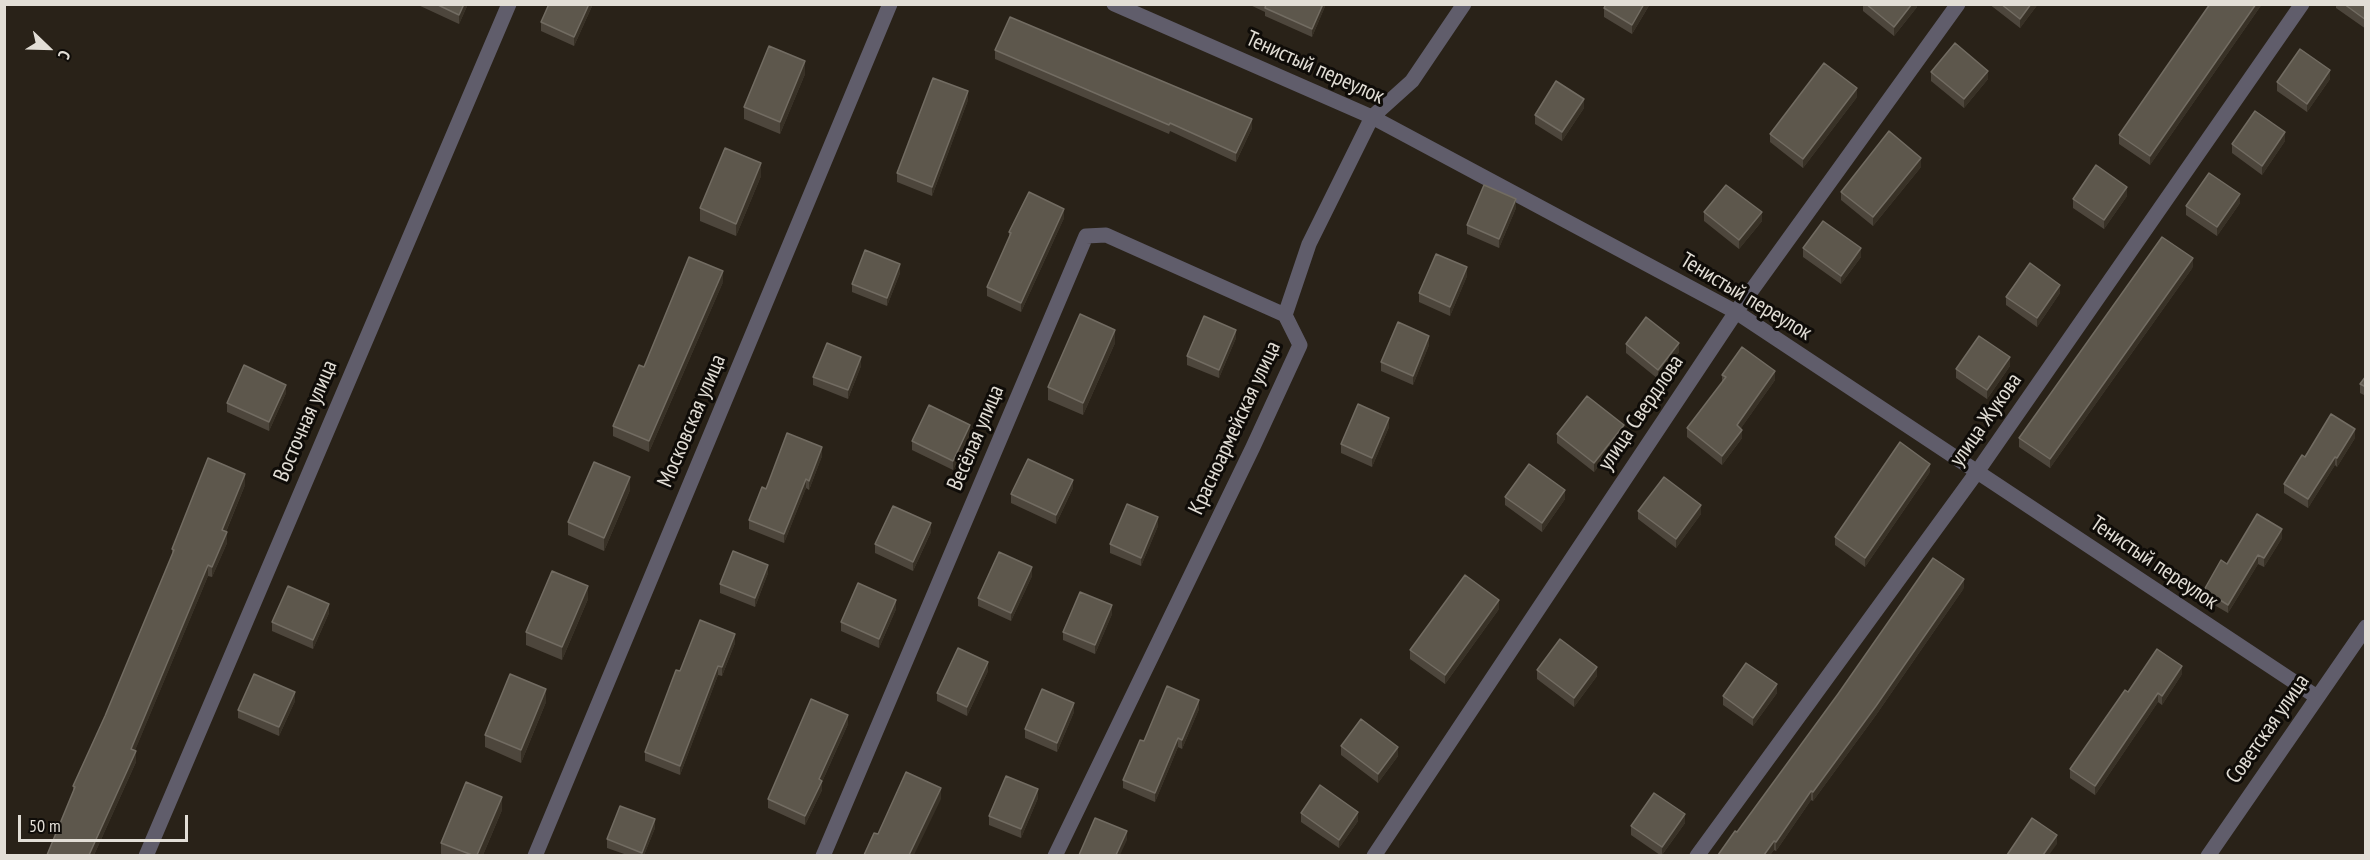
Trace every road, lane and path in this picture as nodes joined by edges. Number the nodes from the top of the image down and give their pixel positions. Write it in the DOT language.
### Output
graph roads {
  1 [pos="508,4"];
  2 [pos="890,4"];
  3 [pos="1114,4"];
  4 [pos="1464,4"];
  5 [pos="1958,4"];
  6 [pos="2302,4"];
  7 [pos="1372,117"];
  8 [pos="1736,312"];
  9 [pos="1285,315"];
  10 [pos="1977,472"];
  11 [pos="2366,627"];
  12 [pos="2317,697"];
  13 [pos="146,855"];
  14 [pos="535,855"];
  15 [pos="823,855"];
  16 [pos="1055,855"];
  17 [pos="1374,855"];
  18 [pos="1697,855"];
  19 [pos="2208,855"];
  1 -- 13 [label="street, Восточная улица"];
  2 -- 14 [label="street, Московская улица"];
  3 -- 7 [label="street, Тенистый переулок"];
  4 -- 7 [label="street, Красноармейская улица"];
  5 -- 8 [label="street, улица Свердлова"];
  6 -- 10 [label="street, улица Жукова"];
  7 -- 8 [label="street, Тенистый переулок"];
  7 -- 9 [label="street, Красноармейская улица"];
  8 -- 10 [label="street, Тенистый переулок"];
  8 -- 17 [label="street, улица Свердлова"];
  9 -- 15 [label="street, Весёлая улица"];
  9 -- 16 [label="street, Красноармейская улица"];
  10 -- 12 [label="street, Тенистый переулок"];
  10 -- 18 [label="street, улица Жукова"];
  11 -- 12 [label="street, Советская улица"];
  12 -- 19 [label="street, Советская улица"];
}
